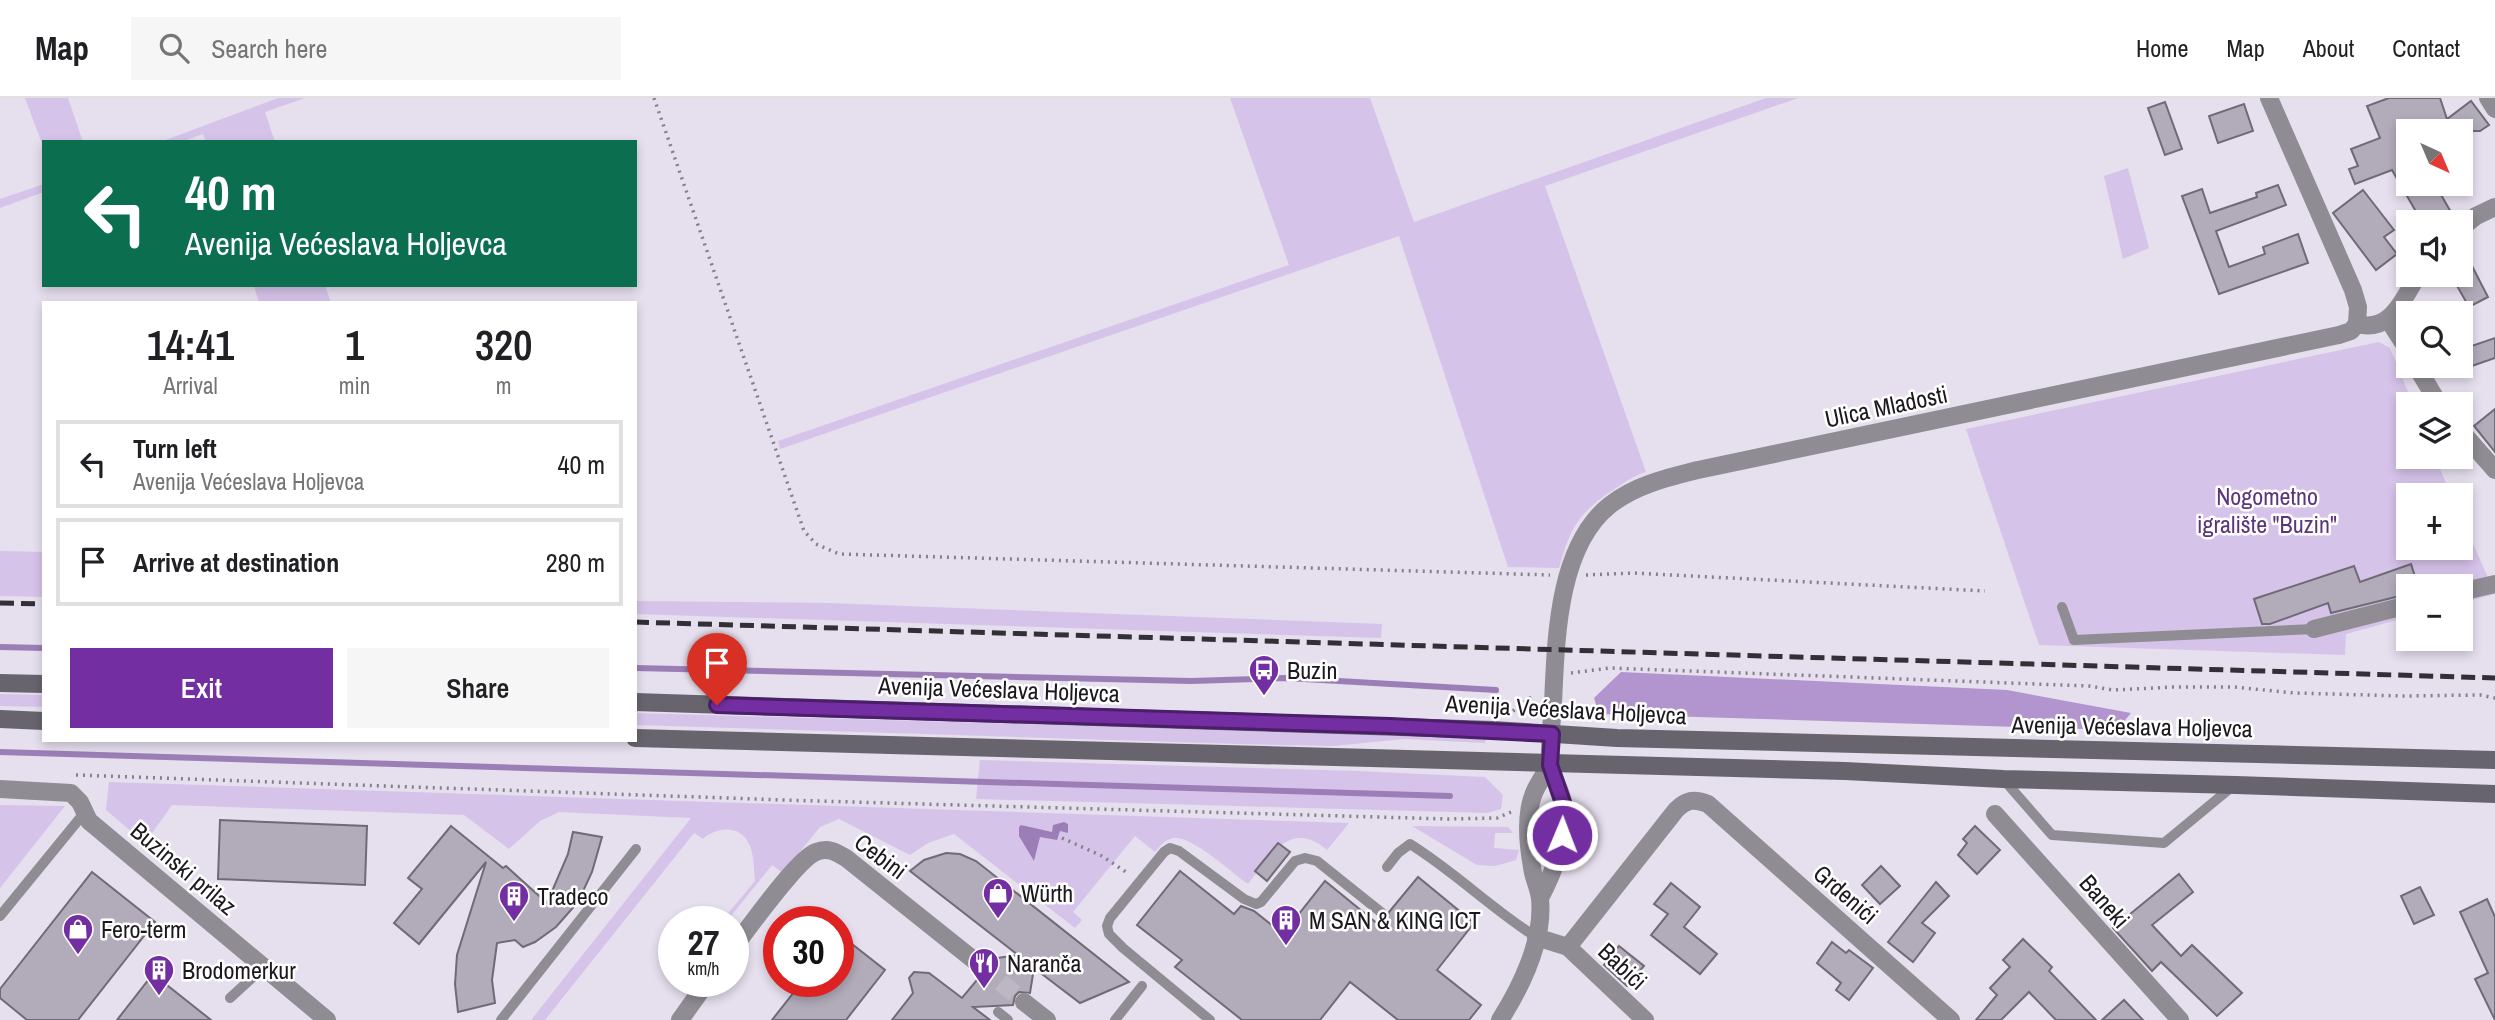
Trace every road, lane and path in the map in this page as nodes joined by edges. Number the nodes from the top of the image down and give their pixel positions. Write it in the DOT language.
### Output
graph roads {
  1 [pos="654,98"];
  2 [pos="2269,98"];
  3 [pos="2488,98"];
  4 [pos="2495,109"];
  5 [pos="2495,207"];
  6 [pos="2473,218"];
  7 [pos="2410,287"];
  8 [pos="2388,319"];
  9 [pos="2357,324"];
  10 [pos="2396,331"];
  11 [pos="2473,445"];
  12 [pos="2495,470"];
  13 [pos="1568,575"];
  14 [pos="2495,584"];
  15 [pos="2473,589"];
  16 [pos="1985,591"];
  17 [pos="2062,607"];
  18 [pos="2396,609"];
  19 [pos="2314,629"];
  20 [pos="1554,675"];
  21 [pos="0,683"];
  22 [pos="42,684"];
  23 [pos="2495,698"];
  24 [pos="637,702"];
  25 [pos="1505,711"];
  26 [pos="0,719"];
  27 [pos="42,721"];
  28 [pos="1552,734"];
  29 [pos="637,738"];
  30 [pos="2495,760"];
  31 [pos="1550,765"];
  32 [pos="69,775"];
  33 [pos="2003,779"];
  34 [pos="2236,785"];
  35 [pos="0,789"];
  36 [pos="2495,794"];
  37 [pos="1517,811"];
  38 [pos="85,812"];
  39 [pos="1995,814"];
  40 [pos="1062,838"];
  41 [pos="636,849"];
  42 [pos="1387,867"];
  43 [pos="1140,881"];
  44 [pos="1540,898"];
  45 [pos="1382,913"];
  46 [pos="0,916"];
  47 [pos="749,928"];
  48 [pos="1536,937"];
  49 [pos="1568,947"];
  50 [pos="980,965"];
  51 [pos="264,967"];
  52 [pos="1142,986"];
  53 [pos="696,997"];
  54 [pos="230,998"];
  55 [pos="1024,1002"];
  56 [pos="998,1012"];
  57 [pos="327,1020"];
  58 [pos="502,1020"];
  59 [pos="680,1020"];
  60 [pos="1008,1020"];
  61 [pos="1047,1020"];
  62 [pos="1115,1020"];
  63 [pos="1210,1020"];
  64 [pos="1500,1020"];
  65 [pos="1645,1020"];
  66 [pos="1951,1020"];
  67 [pos="2180,1020"];
  1 -- 13 [label="path"];
  2 -- 9 [label="street"];
  3 -- 4 [label="street"];
  5 -- 6 [label="street"];
  7 -- 8 [label="street"];
  8 -- 9 [label="street, Ulica Mladosti"];
  8 -- 10 [label="street"];
  9 -- 13 [label="street, Ulica Mladosti"];
  11 -- 12 [label="street"];
  13 -- 16 [label="path"];
  13 -- 20 [label="street, Ulica Mladosti"];
  14 -- 15 [label="street"];
  17 -- 19 [label="lane"];
  18 -- 19 [label="street"];
  20 -- 23 [label="path"];
  20 -- 25 [label="path"];
  20 -- 28 [label="street, Ulica Mladosti"];
  21 -- 22 [label="main road"];
  24 -- 28 [label="main road, Avenija Većeslava Holjevca"];
  26 -- 27 [label="main road"];
  28 -- 30 [label="main road, Avenija Većeslava Holjevca"];
  28 -- 31 [label="street, Ulica Mladosti"];
  29 -- 31 [label="main road"];
  31 -- 33 [label="main road"];
  31 -- 44 [label="street"];
  31 -- 44 [label="street"];
  32 -- 37 [label="path"];
  33 -- 34 [label="main road"];
  33 -- 34 [label="lane"];
  34 -- 36 [label="main road"];
  35 -- 38 [label="street, Buzinski prilaz"];
  38 -- 46 [label="lane"];
  38 -- 51 [label="street, Buzinski prilaz"];
  39 -- 67 [label="street, Baneki"];
  40 -- 43 [label="path"];
  41 -- 58 [label="lane"];
  42 -- 48 [label="lane"];
  43 -- 45 [label="lane"];
  43 -- 63 [label="lane"];
  44 -- 48 [label="street"];
  47 -- 50 [label="street, Cebini"];
  48 -- 49 [label="street"];
  48 -- 64 [label="street"];
  49 -- 65 [label="street, Babići"];
  49 -- 66 [label="street, Grdenići"];
  51 -- 54 [label="lane"];
  51 -- 57 [label="street, Buzinski prilaz"];
  52 -- 62 [label="lane"];
  53 -- 59 [label="street"];
  55 -- 61 [label="street"];
  56 -- 60 [label="lane"];
}
